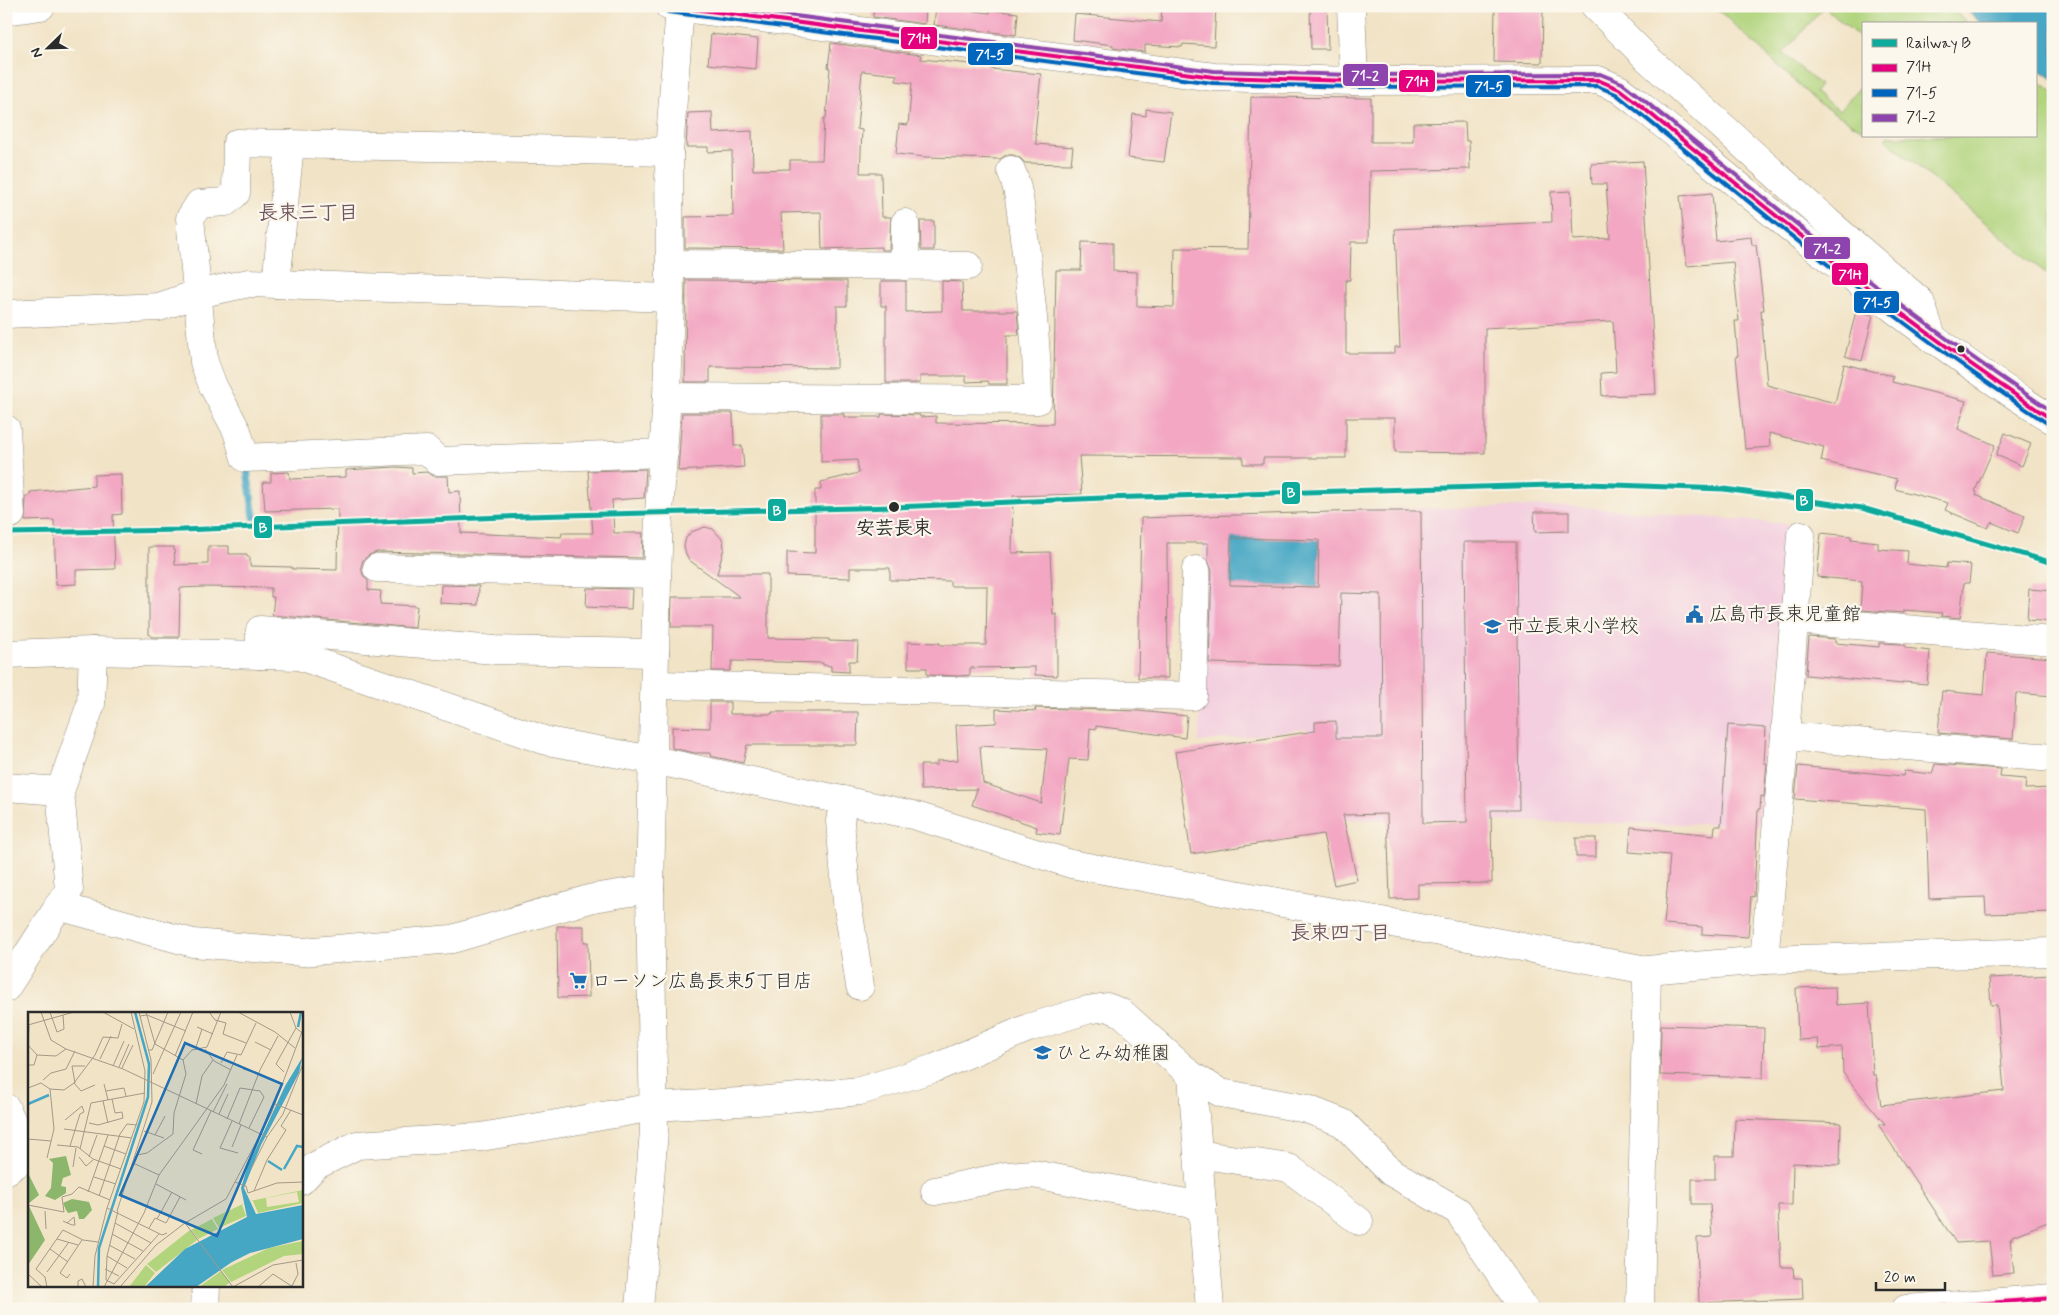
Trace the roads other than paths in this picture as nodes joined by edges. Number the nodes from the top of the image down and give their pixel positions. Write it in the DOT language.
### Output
graph roads {
  1 [pos="41,6"];
  2 [pos="1350,6"];
  3 [pos="1595,6"];
  4 [pos="676,7"];
  5 [pos="6,11"];
  6 [pos="1354,81"];
  7 [pos="290,144"];
  8 [pos="669,152"];
  9 [pos="1010,170"];
  10 [pos="905,223"];
  11 [pos="670,264"];
  12 [pos="904,266"];
  13 [pos="968,266"];
  14 [pos="276,284"];
  15 [pos="197,294"];
  16 [pos="670,298"];
  17 [pos="6,314"];
  18 [pos="1933,340"];
  19 [pos="667,397"];
  20 [pos="2053,420"];
  21 [pos="6,429"];
  22 [pos="664,453"];
  23 [pos="11,514"];
  24 [pos="1800,535"];
  25 [pos="377,568"];
  26 [pos="1196,570"];
  27 [pos="658,574"];
  28 [pos="1794,620"];
  29 [pos="2053,641"];
  30 [pos="93,651"];
  31 [pos="655,653"];
  32 [pos="6,654"];
  33 [pos="260,655"];
  34 [pos="655,685"];
  35 [pos="1785,736"];
  36 [pos="2053,758"];
  37 [pos="653,760"];
  38 [pos="6,787"];
  39 [pos="60,791"];
  40 [pos="844,800"];
  41 [pos="650,889"];
  42 [pos="58,906"];
  43 [pos="2053,952"];
  44 [pos="1764,960"];
  45 [pos="1647,970"];
  46 [pos="860,986"];
  47 [pos="6,988"];
  48 [pos="1192,1076"];
  49 [pos="654,1107"];
  50 [pos="6,1108"];
  51 [pos="1198,1154"];
  52 [pos="21,1162"];
  53 [pos="302,1180"];
  54 [pos="935,1191"];
  55 [pos="1202,1206"];
  56 [pos="1360,1221"];
  57 [pos="206,1288"];
  58 [pos="2053,1298"];
  59 [pos="205,1309"];
  60 [pos="639,1309"];
  61 [pos="1210,1309"];
  62 [pos="1524,1309"];
  63 [pos="1640,1309"];
  64 [pos="1906,1309"];
  1 -- 5 [label="street"];
  2 -- 6 [label="street"];
  3 -- 18 [label="street"];
  4 -- 6 [label="street"];
  4 -- 8 [label="street"];
  6 -- 18 [label="street"];
  7 -- 8 [label="street"];
  7 -- 14 [label="street"];
  7 -- 15 [label="street"];
  8 -- 11 [label="street"];
  9 -- 19 [label="street"];
  10 -- 12 [label="street"];
  11 -- 12 [label="street"];
  11 -- 16 [label="street"];
  12 -- 13 [label="street"];
  14 -- 15 [label="street"];
  14 -- 16 [label="street"];
  15 -- 17 [label="street"];
  15 -- 22 [label="street"];
  16 -- 19 [label="street"];
  18 -- 20 [label="street"];
  19 -- 22 [label="street"];
  21 -- 23 [label="street"];
  22 -- 27 [label="street"];
  24 -- 28 [label="street"];
  25 -- 27 [label="street"];
  26 -- 34 [label="street"];
  27 -- 31 [label="street"];
  28 -- 29 [label="street"];
  28 -- 35 [label="street"];
  30 -- 32 [label="street"];
  30 -- 33 [label="street"];
  30 -- 39 [label="street"];
  31 -- 33 [label="street"];
  31 -- 34 [label="street"];
  33 -- 37 [label="street"];
  34 -- 37 [label="street"];
  35 -- 36 [label="street"];
  35 -- 44 [label="street"];
  37 -- 40 [label="street"];
  37 -- 41 [label="street"];
  38 -- 39 [label="street"];
  39 -- 42 [label="street"];
  40 -- 45 [label="street"];
  40 -- 46 [label="street"];
  41 -- 42 [label="street"];
  41 -- 49 [label="street"];
  42 -- 47 [label="street"];
  43 -- 44 [label="street"];
  44 -- 45 [label="street"];
  45 -- 63 [label="street"];
  48 -- 49 [label="street"];
  48 -- 51 [label="street"];
  48 -- 62 [label="street"];
  49 -- 53 [label="street"];
  49 -- 60 [label="street"];
  50 -- 52 [label="street"];
  51 -- 55 [label="street"];
  51 -- 56 [label="street"];
  54 -- 55 [label="street"];
  55 -- 61 [label="street"];
  57 -- 59 [label="street"];
  58 -- 64 [label="street"];
}
